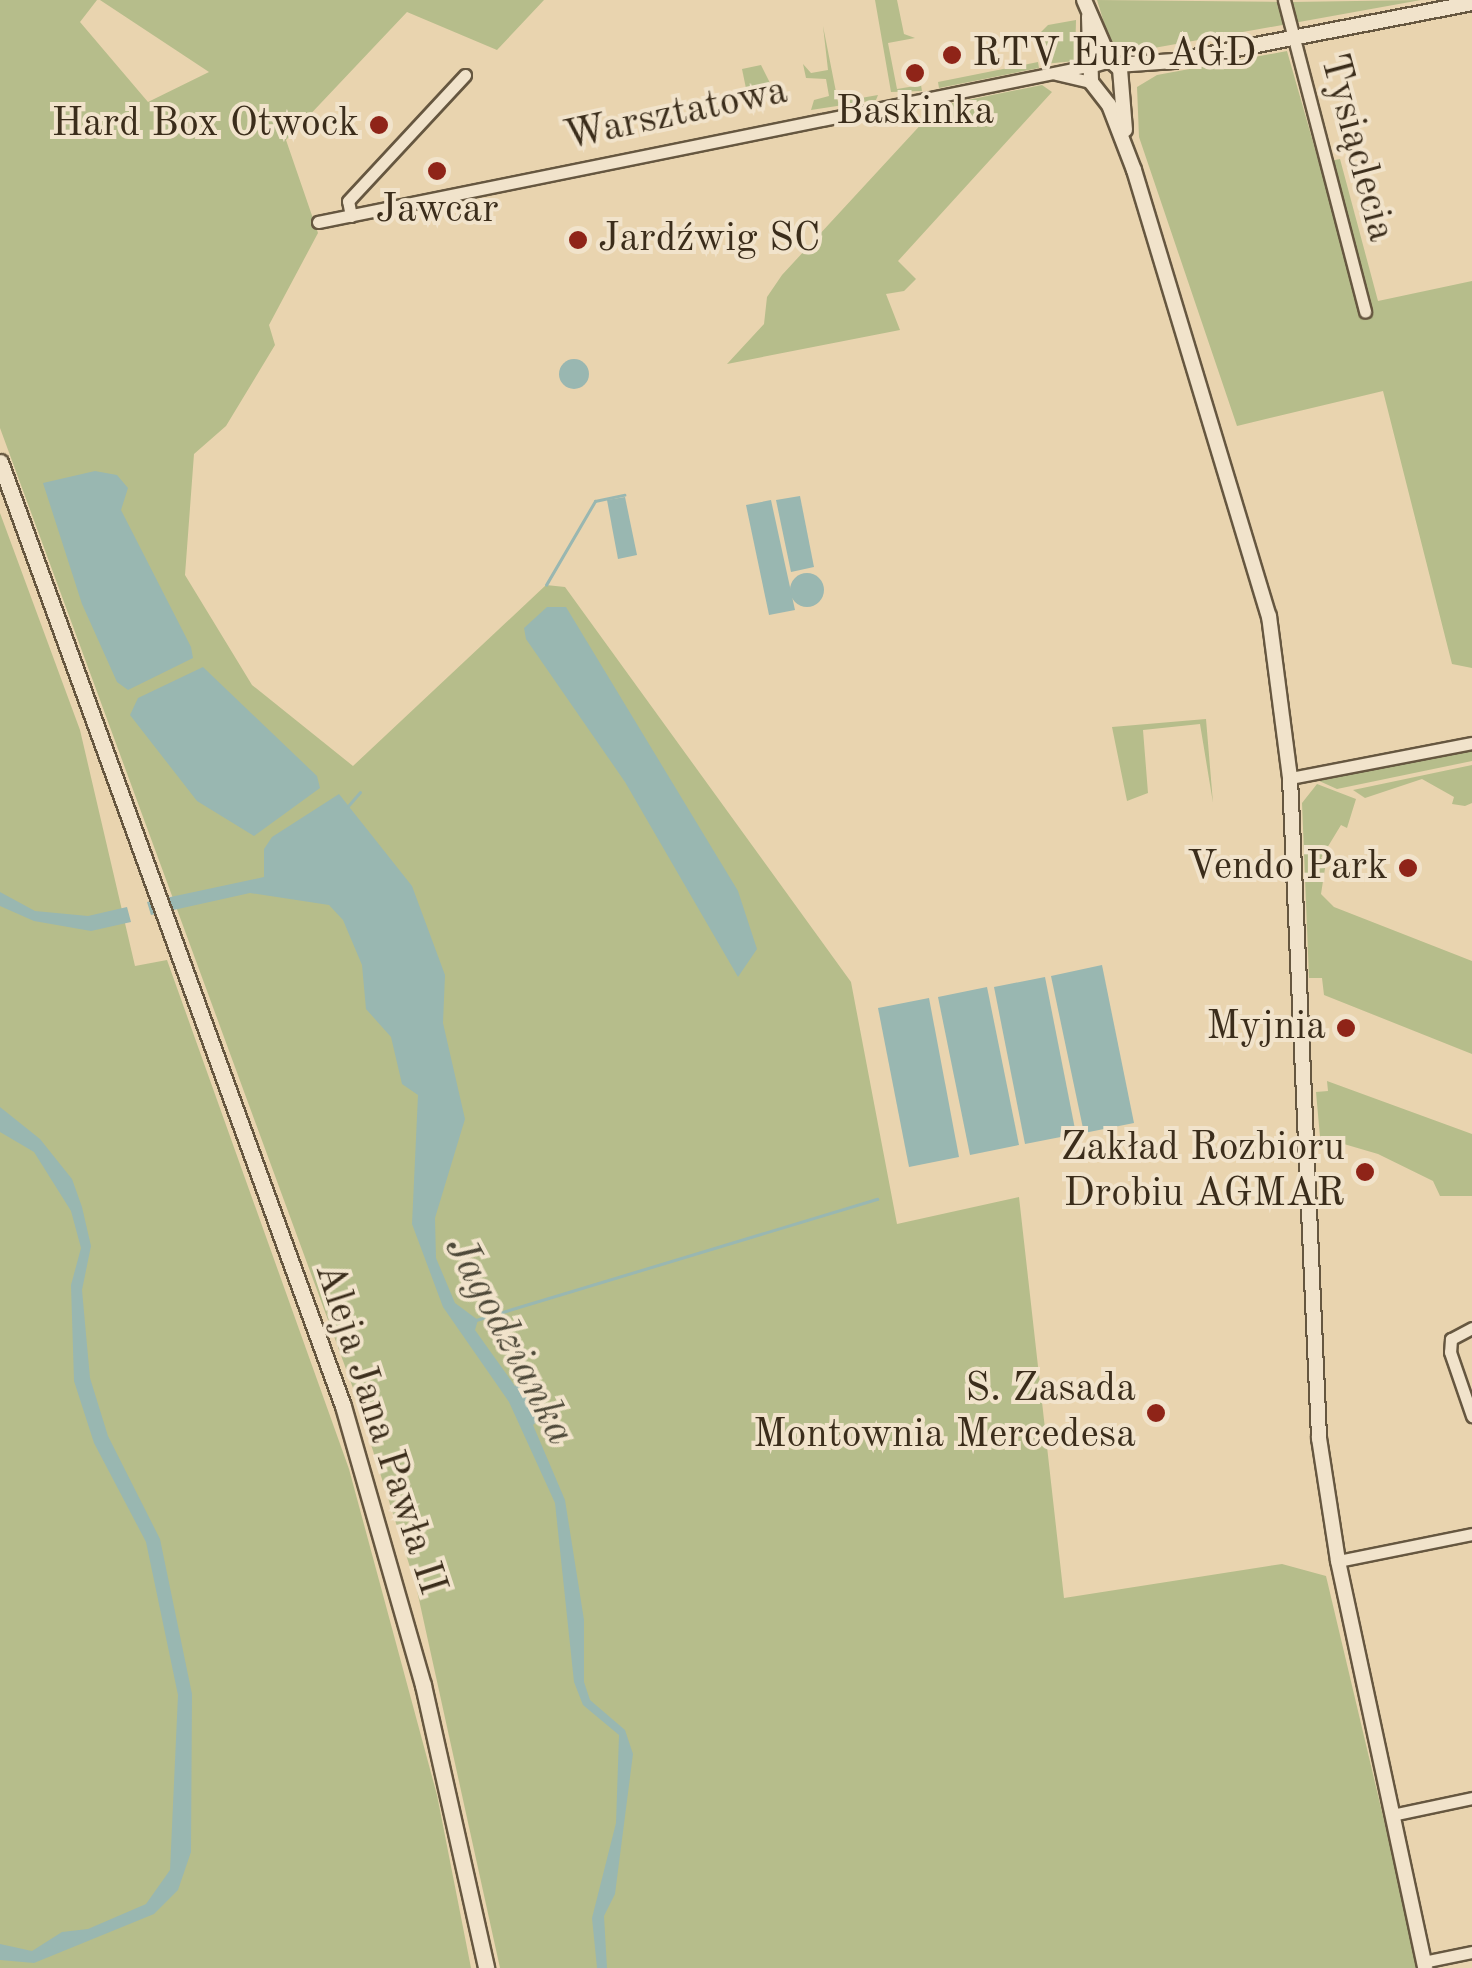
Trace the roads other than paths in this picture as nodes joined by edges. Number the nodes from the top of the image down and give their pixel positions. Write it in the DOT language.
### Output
graph roads {
  1 [pos="1084,0"];
  2 [pos="1284,0"];
  3 [pos="1472,3"];
  4 [pos="1089,17"];
  5 [pos="1294,39"];
  6 [pos="1174,60"];
  7 [pos="1114,62"];
  8 [pos="1093,65"];
  9 [pos="1047,72"];
  10 [pos="464,75"];
  11 [pos="1120,82"];
  12 [pos="1096,86"];
  13 [pos="1134,170"];
  14 [pos="351,216"];
  15 [pos="318,222"];
  16 [pos="1366,312"];
  17 [pos="0,462"];
  18 [pos="1472,744"];
  19 [pos="1290,778"];
  20 [pos="1472,1328"];
  21 [pos="1472,1416"];
  22 [pos="1472,1534"];
  23 [pos="1338,1561"];
  24 [pos="1472,1798"];
  25 [pos="1392,1815"];
  26 [pos="1472,1952"];
  27 [pos="1424,1965"];
  28 [pos="486,1968"];
  1 -- 4 [label="street"];
  2 -- 5 [label="street, Tysiąclecia"];
  3 -- 5 [label="street"];
  4 -- 7 [label="street"];
  4 -- 8 [label="street"];
  5 -- 6 [label="street"];
  5 -- 16 [label="street, Tysiąclecia"];
  6 -- 7 [label="street"];
  6 -- 11 [label="street"];
  7 -- 8 [label="street"];
  7 -- 11 [label="street"];
  8 -- 9 [label="street, Warsztatowa"];
  8 -- 12 [label="street"];
  9 -- 12 [label="street, Warsztatowa"];
  9 -- 14 [label="street, Warsztatowa"];
  10 -- 14 [label="street"];
  11 -- 12 [label="street"];
  11 -- 13 [label="street"];
  12 -- 13 [label="street"];
  13 -- 19 [label="street"];
  14 -- 15 [label="street, Warsztatowa"];
  17 -- 28 [label="main road, Aleja Jana Pawła II"];
  18 -- 19 [label="street"];
  19 -- 23 [label="street"];
  20 -- 21 [label="street"];
  22 -- 23 [label="street"];
  23 -- 25 [label="street"];
  24 -- 25 [label="street"];
  25 -- 27 [label="street"];
  26 -- 27 [label="street"];
}
